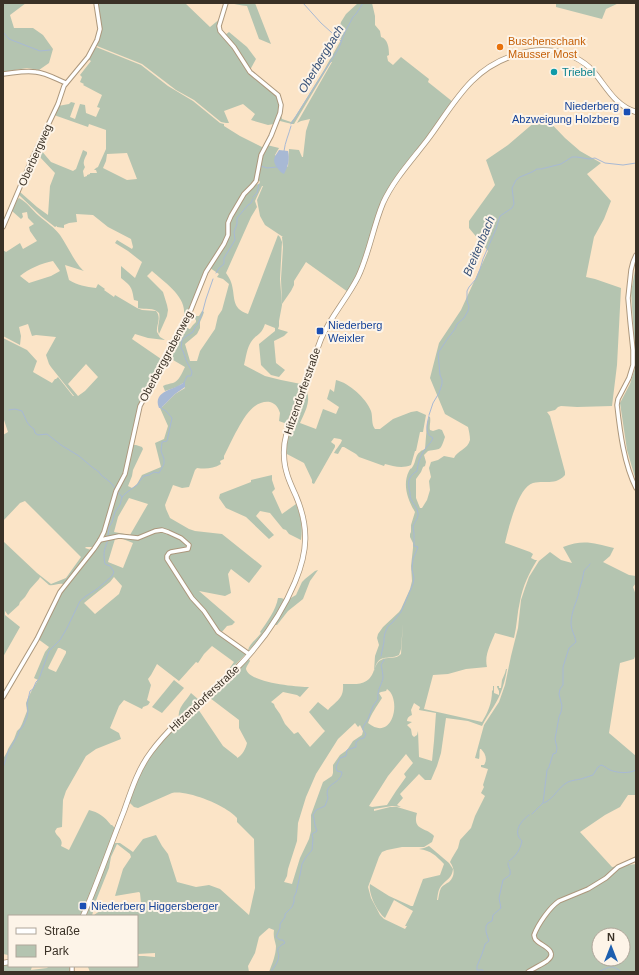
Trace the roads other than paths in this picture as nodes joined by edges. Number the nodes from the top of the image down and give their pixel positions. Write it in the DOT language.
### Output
graph roads {
  1 [pos="96,3"];
  2 [pos="226,3"];
  3 [pos="3,74"];
  4 [pos="66,83"];
  5 [pos="636,112"];
  6 [pos="3,227"];
  7 [pos="636,255"];
  8 [pos="636,488"];
  9 [pos="100,540"];
  10 [pos="249,654"];
  11 [pos="3,698"];
  12 [pos="636,859"];
  13 [pos="84,915"];
  14 [pos="528,972"];
  1 -- 4 [label="street, Oberbergweg"];
  2 -- 9 [label="street, Oberberggrabenweg"];
  3 -- 4 [label="street"];
  4 -- 6 [label="street, Oberbergweg"];
  5 -- 10 [label="main road, Hitzendorferstraße"];
  7 -- 8 [label="street"];
  9 -- 10 [label="street"];
  9 -- 11 [label="street, Oberberggrabenweg"];
  10 -- 13 [label="main road, Hitzendorferstraße"];
  12 -- 14 [label="street"];
}
